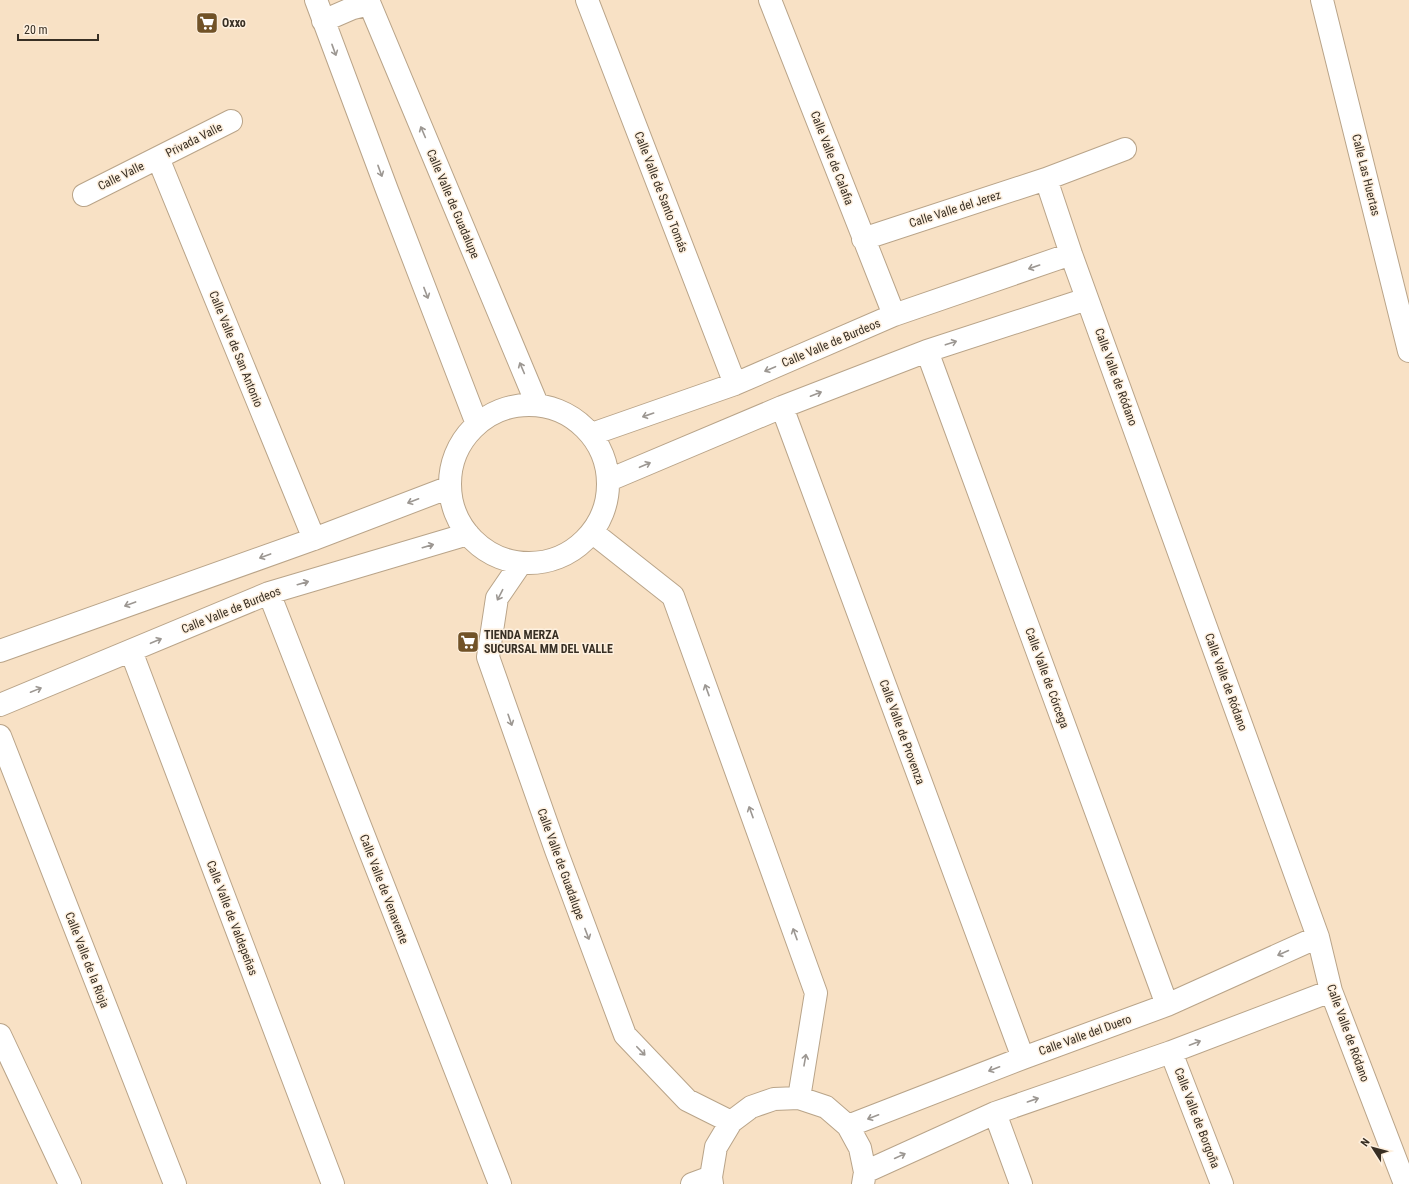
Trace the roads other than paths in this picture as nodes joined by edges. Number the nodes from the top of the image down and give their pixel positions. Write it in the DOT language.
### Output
graph roads {
  1 [pos="316,0"];
  2 [pos="587,0"];
  3 [pos="770,0"];
  4 [pos="1322,0"];
  5 [pos="368,2"];
  6 [pos="324,20"];
  7 [pos="231,121"];
  8 [pos="1125,149"];
  9 [pos="158,158"];
  10 [pos="1046,179"];
  11 [pos="84,194"];
  12 [pos="863,239"];
  13 [pos="1071,254"];
  14 [pos="1087,299"];
  15 [pos="894,315"];
  16 [pos="927,351"];
  17 [pos="1409,351"];
  18 [pos="735,384"];
  19 [pos="537,404"];
  20 [pos="782,407"];
  21 [pos="478,424"];
  22 [pos="592,434"];
  23 [pos="609,480"];
  24 [pos="450,487"];
  25 [pos="592,532"];
  26 [pos="468,534"];
  27 [pos="314,539"];
  28 [pos="521,563"];
  29 [pos="269,593"];
  30 [pos="0,650"];
  31 [pos="131,651"];
  32 [pos="0,705"];
  33 [pos="0,736"];
  34 [pos="1318,937"];
  35 [pos="1331,992"];
  36 [pos="1167,1005"];
  37 [pos="0,1035"];
  38 [pos="1171,1052"];
  39 [pos="1023,1058"];
  40 [pos="798,1098"];
  41 [pos="994,1113"];
  42 [pos="731,1122"];
  43 [pos="848,1126"];
  44 [pos="864,1178"];
  45 [pos="705,1182"];
  46 [pos="70,1184"];
  47 [pos="175,1184"];
  48 [pos="333,1184"];
  49 [pos="500,1184"];
  50 [pos="1021,1184"];
  51 [pos="1222,1184"];
  52 [pos="1405,1184"];
  1 -- 6 [label="street"];
  2 -- 18 [label="street, Calle Valle de Santo Tomás"];
  3 -- 12 [label="street, Calle Valle de Calafia"];
  4 -- 17 [label="street, Calle Las Huertas"];
  5 -- 6 [label="street, Calle Valle de Guadalupe"];
  19 -- 5 [label="street, Calle Valle de Guadalupe, one-way"];
  6 -- 21 [label="street, one-way"];
  7 -- 9 [label="street, Privada Valle"];
  8 -- 10 [label="street, Calle Valle del Jerez"];
  9 -- 11 [label="street, Calle Valle"];
  9 -- 27 [label="street, Calle Valle de San Antonio"];
  10 -- 12 [label="street, Calle Valle del Jerez"];
  10 -- 13 [label="street, Calle Valle de Ródano"];
  12 -- 15 [label="street, Calle Valle de Calafia"];
  13 -- 14 [label="street, Calle Valle de Ródano"];
  13 -- 15 [label="street, Calle Valle de Burdeos, one-way"];
  16 -- 14 [label="street, one-way"];
  14 -- 34 [label="street, Calle Valle de Ródano"];
  15 -- 18 [label="street, Calle Valle de Burdeos, one-way"];
  20 -- 16 [label="street, one-way"];
  16 -- 36 [label="street, Calle Valle de Córcega"];
  18 -- 22 [label="street, Calle Valle de Burdeos, one-way"];
  19 -- 21 [label="street"];
  19 -- 22 [label="street"];
  23 -- 20 [label="street, one-way"];
  20 -- 39 [label="street, Calle Valle de Provenza"];
  21 -- 24 [label="street"];
  22 -- 23 [label="street"];
  23 -- 25 [label="street"];
  24 -- 26 [label="street"];
  24 -- 27 [label="street, one-way"];
  25 -- 28 [label="street"];
  40 -- 25 [label="street, one-way"];
  26 -- 28 [label="street"];
  29 -- 26 [label="street, Calle Valle de Burdeos, one-way"];
  27 -- 30 [label="street, one-way"];
  28 -- 42 [label="street, Calle Valle de Guadalupe, one-way"];
  31 -- 29 [label="street, Calle Valle de Burdeos, one-way"];
  29 -- 49 [label="street, Calle Valle de Venavente"];
  32 -- 31 [label="street, Calle Valle de Burdeos, one-way"];
  31 -- 48 [label="street, Calle Valle de Valdepeñas"];
  33 -- 47 [label="street, Calle Valle de la Rioja"];
  34 -- 35 [label="street, Calle Valle de Ródano"];
  34 -- 36 [label="street, Calle Valle del Duero, one-way"];
  38 -- 35 [label="street, one-way"];
  35 -- 52 [label="street, Calle Valle de Ródano"];
  36 -- 39 [label="street, Calle Valle del Duero"];
  37 -- 46 [label="street"];
  41 -- 38 [label="street, one-way"];
  38 -- 51 [label="street, Calle Valle de Borgoña"];
  39 -- 43 [label="street, Calle Valle del Duero, one-way"];
  40 -- 42 [label="street"];
  40 -- 43 [label="street"];
  44 -- 41 [label="street, one-way"];
  41 -- 50 [label="street"];
  42 -- 45 [label="street"];
  43 -- 44 [label="street"];
}
